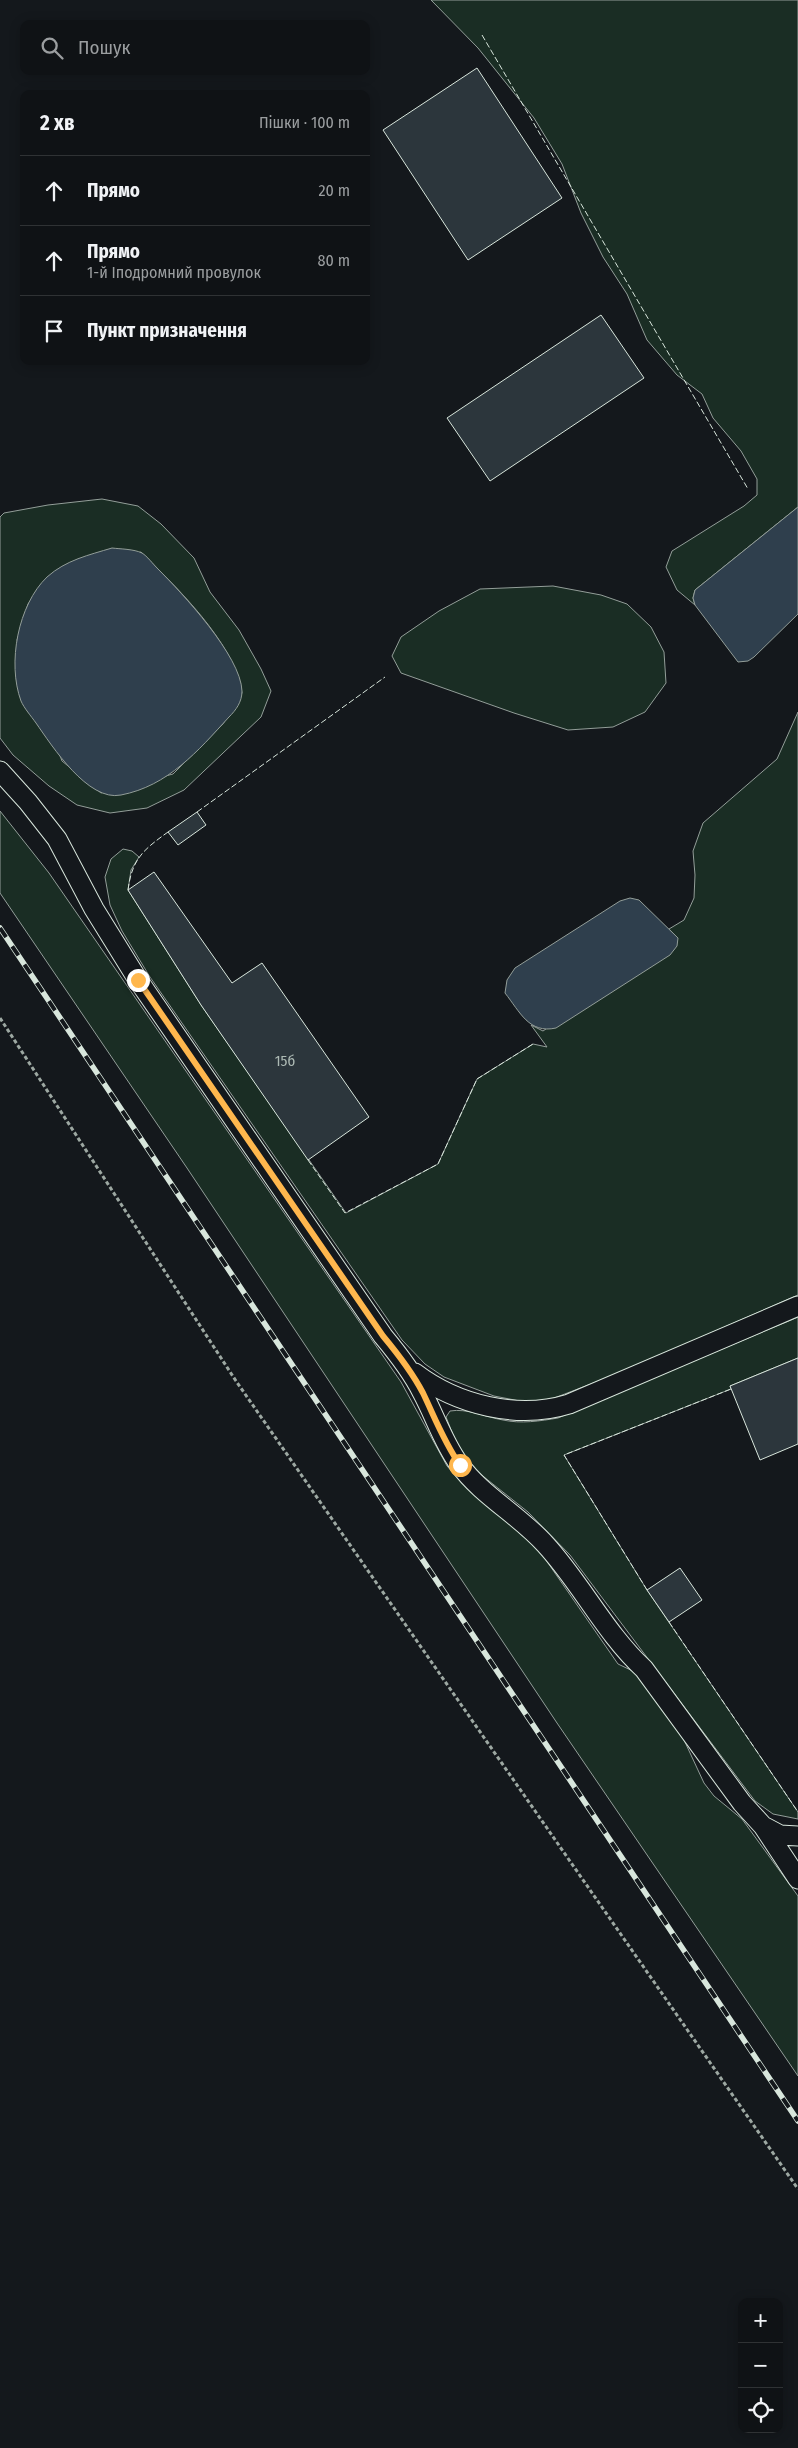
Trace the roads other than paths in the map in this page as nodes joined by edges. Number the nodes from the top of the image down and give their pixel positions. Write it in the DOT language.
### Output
graph roads {
  1 [pos="0,772"];
  2 [pos="798,1306"];
  3 [pos="407,1366"];
  4 [pos="763,1826"];
  5 [pos="798,1836"];
  6 [pos="798,1879"];
  1 -- 3 [label="lane"];
  2 -- 3 [label="lane"];
  3 -- 4 [label="lane"];
  4 -- 5 [label="lane"];
  4 -- 6 [label="lane"];
}
